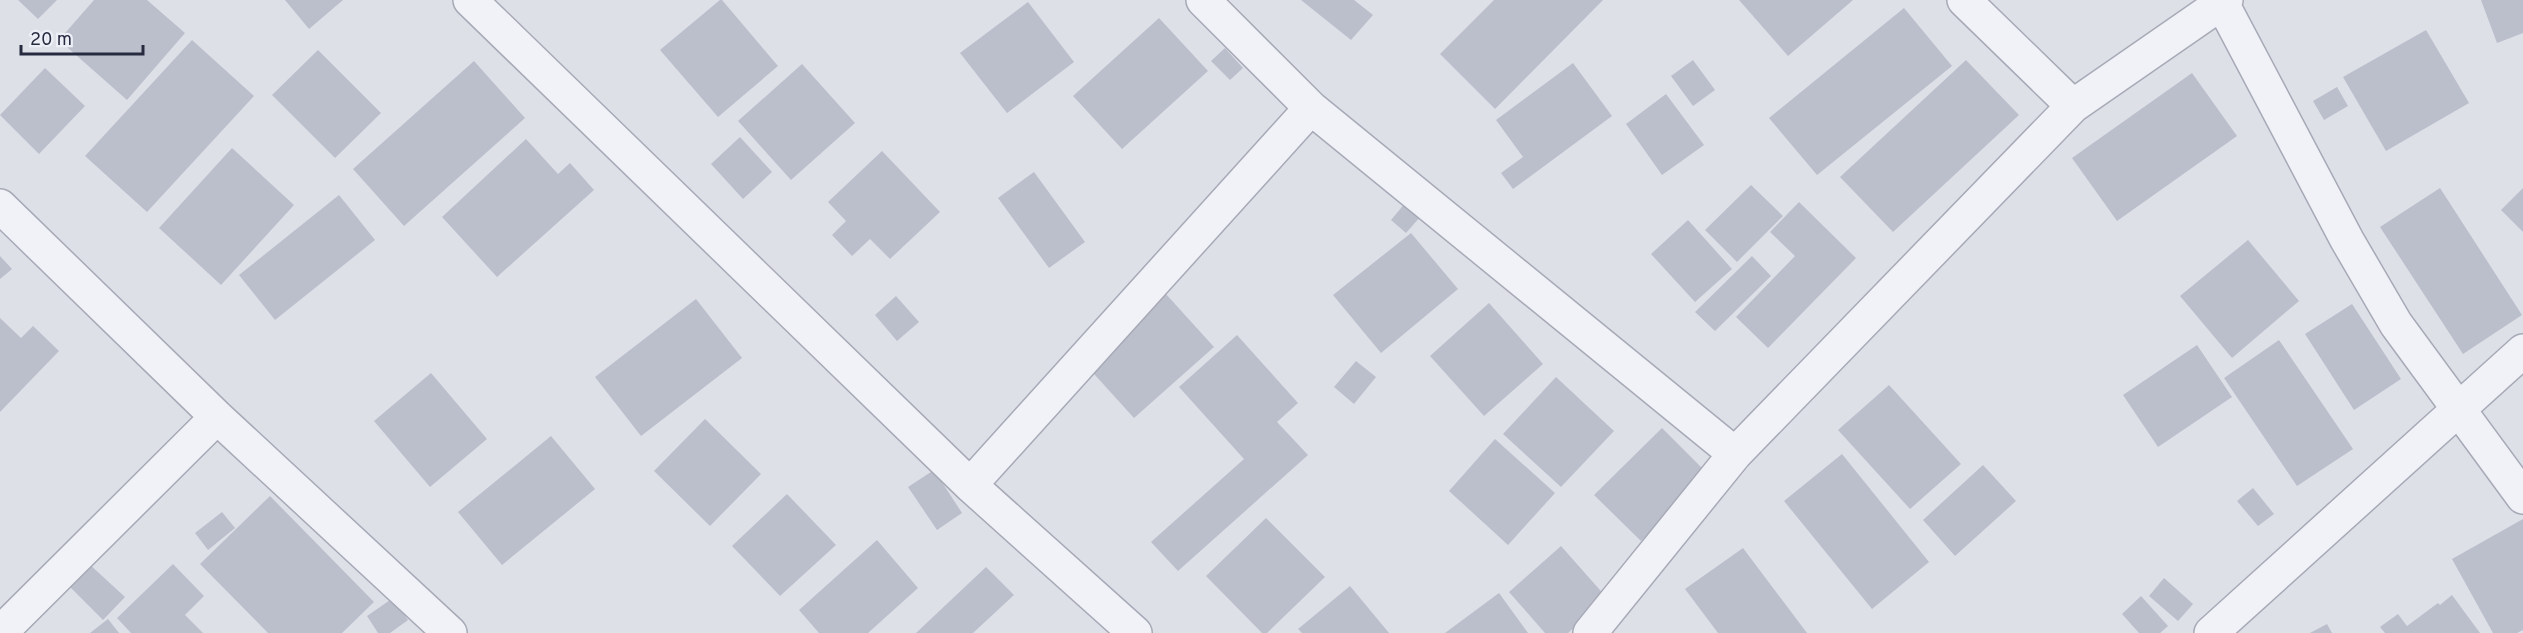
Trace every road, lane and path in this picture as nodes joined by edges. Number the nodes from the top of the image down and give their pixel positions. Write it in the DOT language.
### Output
graph roads {
  1 [pos="470,0"];
  2 [pos="1203,0"];
  3 [pos="1964,0"];
  4 [pos="2224,2"];
  5 [pos="2073,106"];
  6 [pos="1311,108"];
  7 [pos="0,206"];
  8 [pos="2523,351"];
  9 [pos="2459,411"];
  10 [pos="217,417"];
  11 [pos="1735,454"];
  12 [pos="970,485"];
  13 [pos="2523,497"];
  14 [pos="0,633"];
  15 [pos="450,633"];
  16 [pos="1135,633"];
  17 [pos="1590,633"];
  18 [pos="2211,633"];
  1 -- 12 [label="street"];
  2 -- 6 [label="street"];
  3 -- 5 [label="street"];
  4 -- 5 [label="street"];
  4 -- 9 [label="street"];
  5 -- 11 [label="street"];
  6 -- 11 [label="street"];
  6 -- 12 [label="street"];
  7 -- 10 [label="street"];
  8 -- 9 [label="street"];
  9 -- 13 [label="street"];
  9 -- 18 [label="street"];
  10 -- 14 [label="street"];
  10 -- 15 [label="street"];
  11 -- 17 [label="street"];
  12 -- 16 [label="street"];
}
